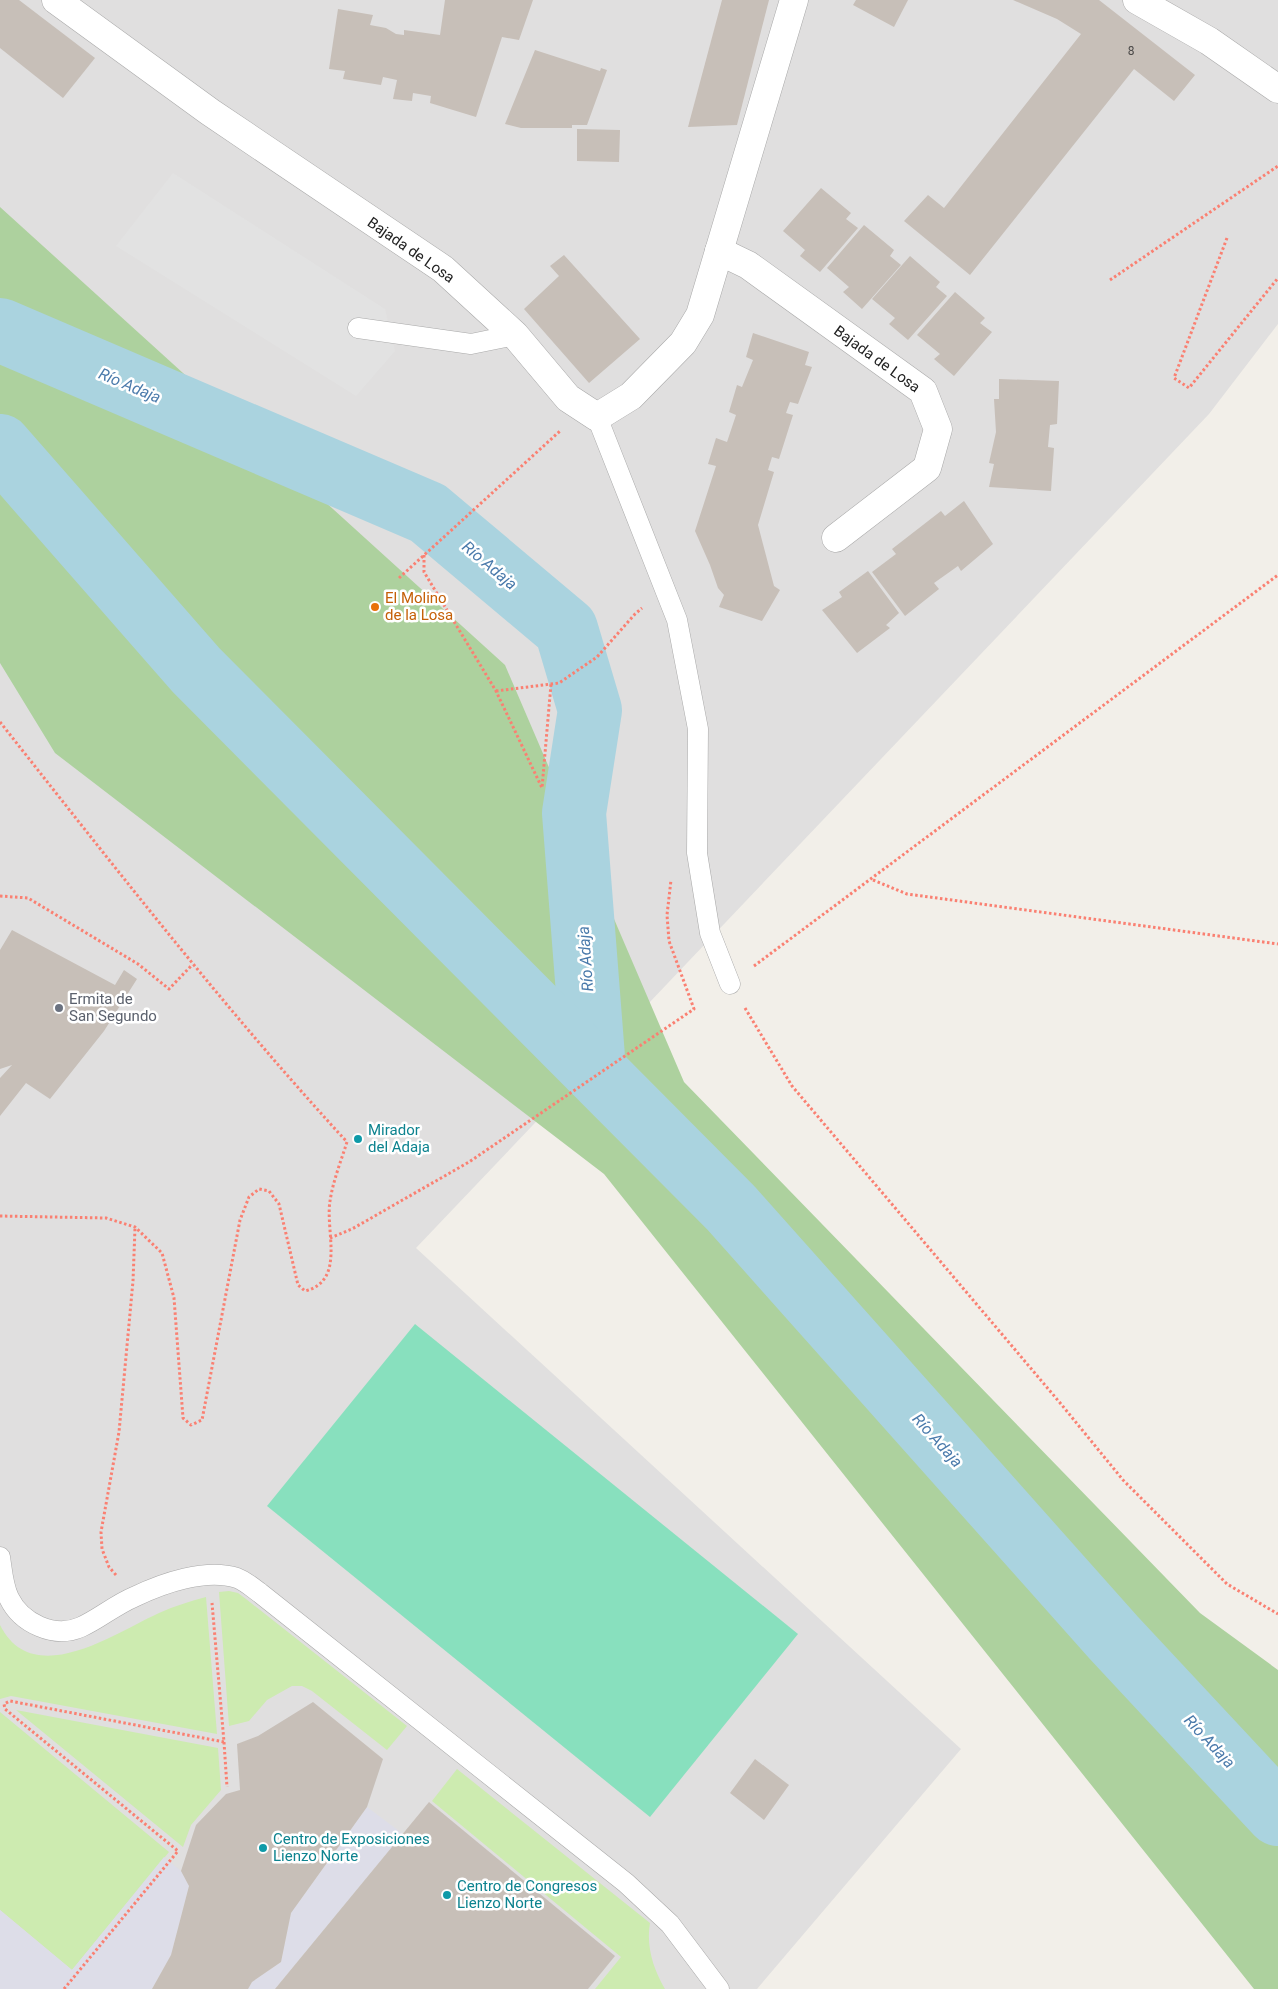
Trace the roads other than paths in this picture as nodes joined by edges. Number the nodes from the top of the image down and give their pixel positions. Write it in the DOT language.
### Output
graph roads {
  1 [pos="56,0"];
  2 [pos="794,0"];
  3 [pos="1148,7"];
  4 [pos="1278,89"];
  5 [pos="719,251"];
  6 [pos="358,328"];
  7 [pos="515,335"];
  8 [pos="591,413"];
  9 [pos="836,538"];
  10 [pos="730,984"];
  11 [pos="0,1557"];
  12 [pos="719,1989"];
  1 -- 7 [label="street, Bajada de Losa"];
  2 -- 5 [label="street"];
  3 -- 4 [label="street"];
  5 -- 8 [label="street"];
  5 -- 9 [label="street, Bajada de Losa"];
  6 -- 7 [label="lane"];
  7 -- 8 [label="street, Bajada de Losa"];
  8 -- 10 [label="lane"];
  11 -- 12 [label="lane"];
}
